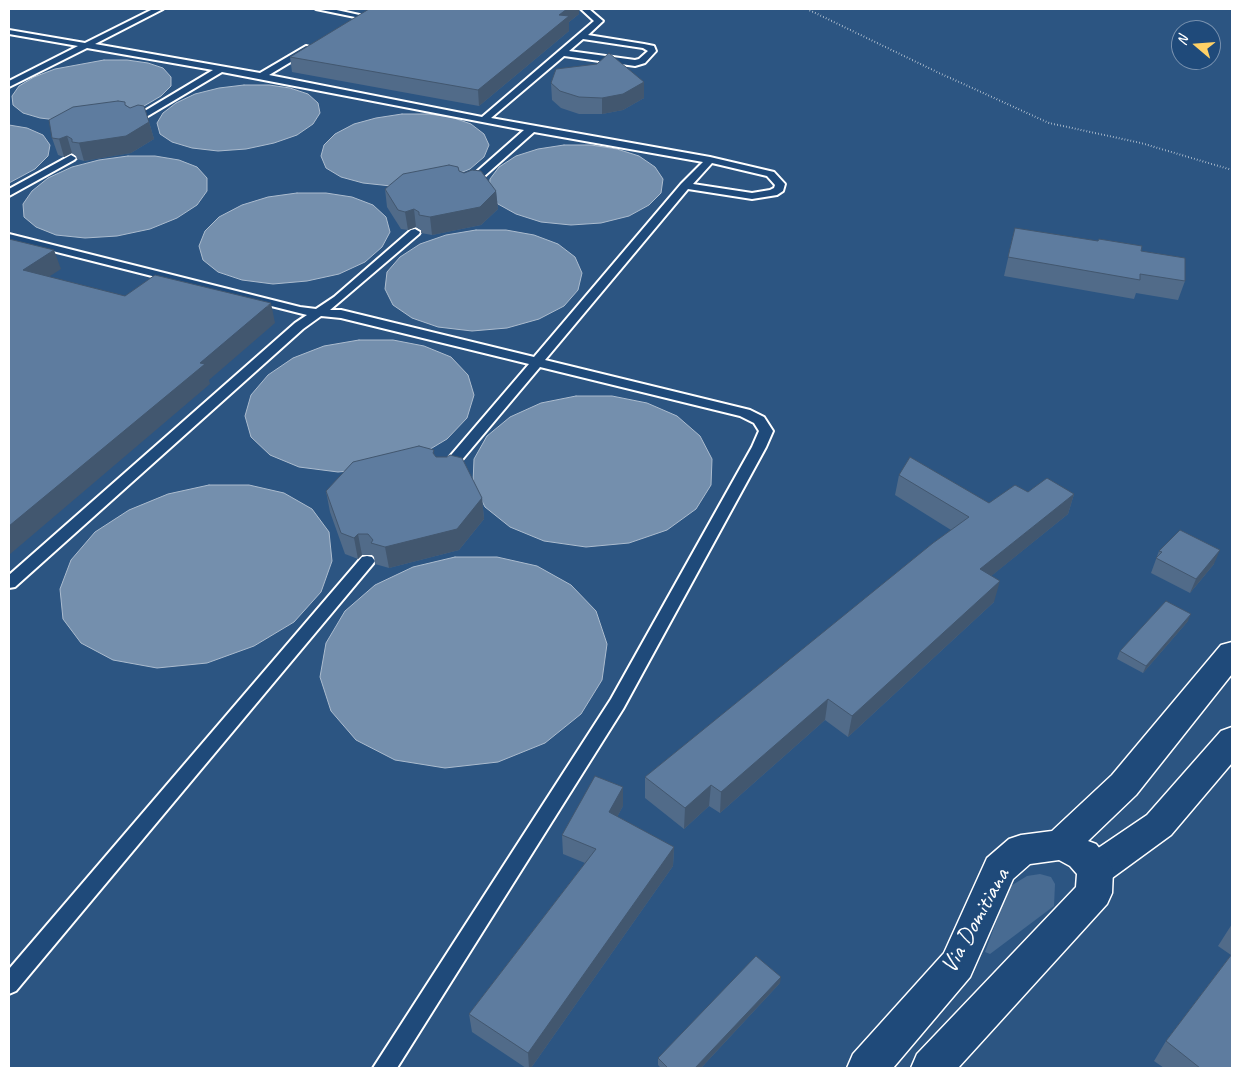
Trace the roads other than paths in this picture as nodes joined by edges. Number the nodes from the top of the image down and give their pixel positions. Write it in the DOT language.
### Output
graph roads {
  1 [pos="160,9"];
  2 [pos="320,9"];
  3 [pos="585,9"];
  4 [pos="344,26"];
  5 [pos="9,32"];
  6 [pos="581,36"];
  7 [pos="84,46"];
  8 [pos="310,46"];
  9 [pos="561,53"];
  10 [pos="219,70"];
  11 [pos="261,76"];
  12 [pos="9,84"];
  13 [pos="136,120"];
  14 [pos="484,120"];
  15 [pos="532,128"];
  16 [pos="71,158"];
  17 [pos="710,160"];
  18 [pos="466,186"];
  19 [pos="686,186"];
  20 [pos="9,193"];
  21 [pos="415,232"];
  22 [pos="9,237"];
  23 [pos="318,312"];
  24 [pos="536,362"];
  25 [pos="444,473"];
  26 [pos="367,562"];
  27 [pos="9,584"];
  28 [pos="1232,653"];
  29 [pos="1232,740"];
  30 [pos="1061,845"];
  31 [pos="1095,870"];
  32 [pos="9,984"];
  33 [pos="384,1068"];
  34 [pos="867,1068"];
  35 [pos="931,1068"];
  1 -- 7 [label="lane"];
  2 -- 4 [label="lane"];
  3 -- 6 [label="lane"];
  5 -- 7 [label="lane"];
  6 -- 9 [label="lane"];
  6 -- 9 [label="lane"];
  7 -- 10 [label="lane"];
  7 -- 12 [label="lane"];
  8 -- 11 [label="lane"];
  9 -- 14 [label="lane"];
  10 -- 11 [label="lane"];
  10 -- 13 [label="lane"];
  11 -- 14 [label="lane"];
  14 -- 15 [label="lane"];
  15 -- 17 [label="lane"];
  15 -- 18 [label="lane"];
  16 -- 20 [label="lane"];
  17 -- 19 [label="lane"];
  17 -- 19 [label="lane"];
  19 -- 24 [label="lane"];
  21 -- 23 [label="lane"];
  22 -- 23 [label="lane"];
  23 -- 24 [label="lane"];
  23 -- 27 [label="lane"];
  24 -- 25 [label="lane"];
  24 -- 33 [label="lane"];
  26 -- 32 [label="lane"];
  28 -- 30 [label="main road"];
  29 -- 31 [label="main road"];
  30 -- 31 [label="main road"];
  30 -- 34 [label="main road, Via Domitiana"];
  31 -- 35 [label="main road"];
}
